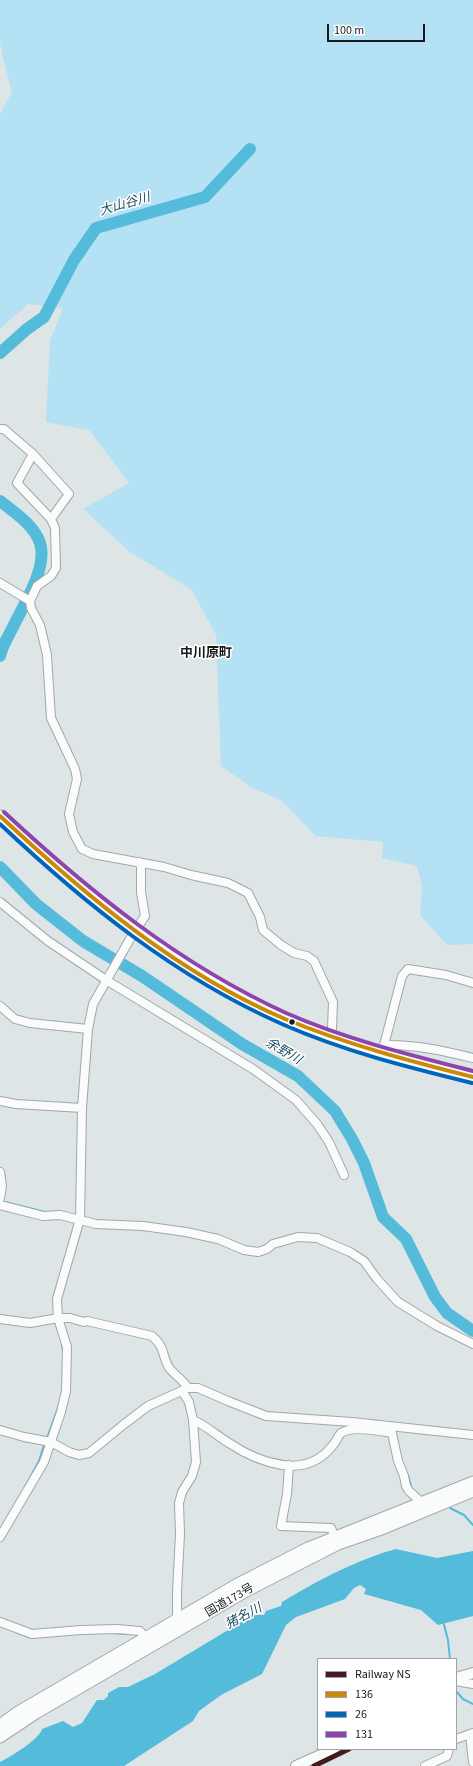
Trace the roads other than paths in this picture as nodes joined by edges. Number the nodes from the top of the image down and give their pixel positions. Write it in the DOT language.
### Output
graph roads {
  1 [pos="0,429"];
  2 [pos="32,454"];
  3 [pos="52,519"];
  4 [pos="0,583"];
  5 [pos="30,601"];
  6 [pos="0,816"];
  7 [pos="139,862"];
  8 [pos="0,902"];
  9 [pos="132,935"];
  10 [pos="107,978"];
  11 [pos="473,983"];
  12 [pos="0,1006"];
  13 [pos="88,1029"];
  14 [pos="330,1036"];
  15 [pos="383,1049"];
  16 [pos="473,1058"];
  17 [pos="473,1077"];
  18 [pos="0,1101"];
  19 [pos="82,1108"];
  20 [pos="0,1172"];
  21 [pos="344,1175"];
  22 [pos="0,1198"];
  23 [pos="0,1205"];
  24 [pos="80,1219"];
  25 [pos="0,1318"];
  26 [pos="58,1318"];
  27 [pos="473,1344"];
  28 [pos="185,1389"];
  29 [pos="193,1420"];
  30 [pos="352,1426"];
  31 [pos="0,1430"];
  32 [pos="473,1434"];
  33 [pos="51,1442"];
  34 [pos="289,1465"];
  35 [pos="473,1482"];
  36 [pos="473,1491"];
  37 [pos="422,1503"];
  38 [pos="0,1537"];
  39 [pos="337,1541"];
  40 [pos="177,1619"];
  41 [pos="0,1622"];
  42 [pos="149,1642"];
  43 [pos="473,1673"];
  44 [pos="457,1678"];
  45 [pos="457,1681"];
  46 [pos="473,1684"];
  47 [pos="0,1725"];
  48 [pos="471,1734"];
  49 [pos="0,1737"];
  50 [pos="457,1739"];
  51 [pos="332,1750"];
  52 [pos="448,1750"];
  53 [pos="473,1762"];
  54 [pos="296,1766"];
  55 [pos="425,1766"];
  1 -- 2 [label="street"];
  2 -- 3 [label="street"];
  2 -- 3 [label="street"];
  3 -- 5 [label="street"];
  4 -- 5 [label="street"];
  5 -- 7 [label="street"];
  6 -- 9 [label="highway"];
  7 -- 9 [label="street"];
  7 -- 14 [label="street"];
  8 -- 10 [label="street"];
  9 -- 10 [label="street"];
  9 -- 14 [label="highway"];
  10 -- 13 [label="street"];
  10 -- 21 [label="street"];
  11 -- 15 [label="street"];
  12 -- 13 [label="street"];
  13 -- 19 [label="street"];
  14 -- 15 [label="highway"];
  15 -- 16 [label="street"];
  15 -- 17 [label="highway"];
  18 -- 19 [label="street"];
  19 -- 24 [label="street"];
  20 -- 22 [label="street"];
  23 -- 24 [label="street"];
  24 -- 26 [label="street"];
  24 -- 27 [label="street"];
  25 -- 26 [label="street"];
  26 -- 28 [label="street"];
  26 -- 33 [label="street"];
  28 -- 29 [label="street"];
  28 -- 30 [label="street"];
  28 -- 33 [label="street"];
  29 -- 34 [label="street"];
  29 -- 40 [label="street"];
  30 -- 32 [label="street"];
  30 -- 34 [label="street"];
  30 -- 37 [label="street"];
  31 -- 33 [label="street"];
  33 -- 38 [label="street"];
  34 -- 39 [label="street"];
  35 -- 37 [label="highway, 国道173号"];
  36 -- 39 [label="highway, 国道173号"];
  37 -- 39 [label="highway, 国道173号"];
  39 -- 40 [label="highway, 国道173号"];
  39 -- 42 [label="highway, 国道173号"];
  40 -- 42 [label="highway, 国道173号"];
  41 -- 42 [label="street"];
  42 -- 47 [label="highway, 国道173号"];
  42 -- 49 [label="highway, 国道173号"];
  43 -- 44 [label="main road"];
  45 -- 46 [label="street"];
  48 -- 50 [label="street"];
  48 -- 53 [label="street"];
  51 -- 54 [label="main road"];
  52 -- 55 [label="street"];
}
